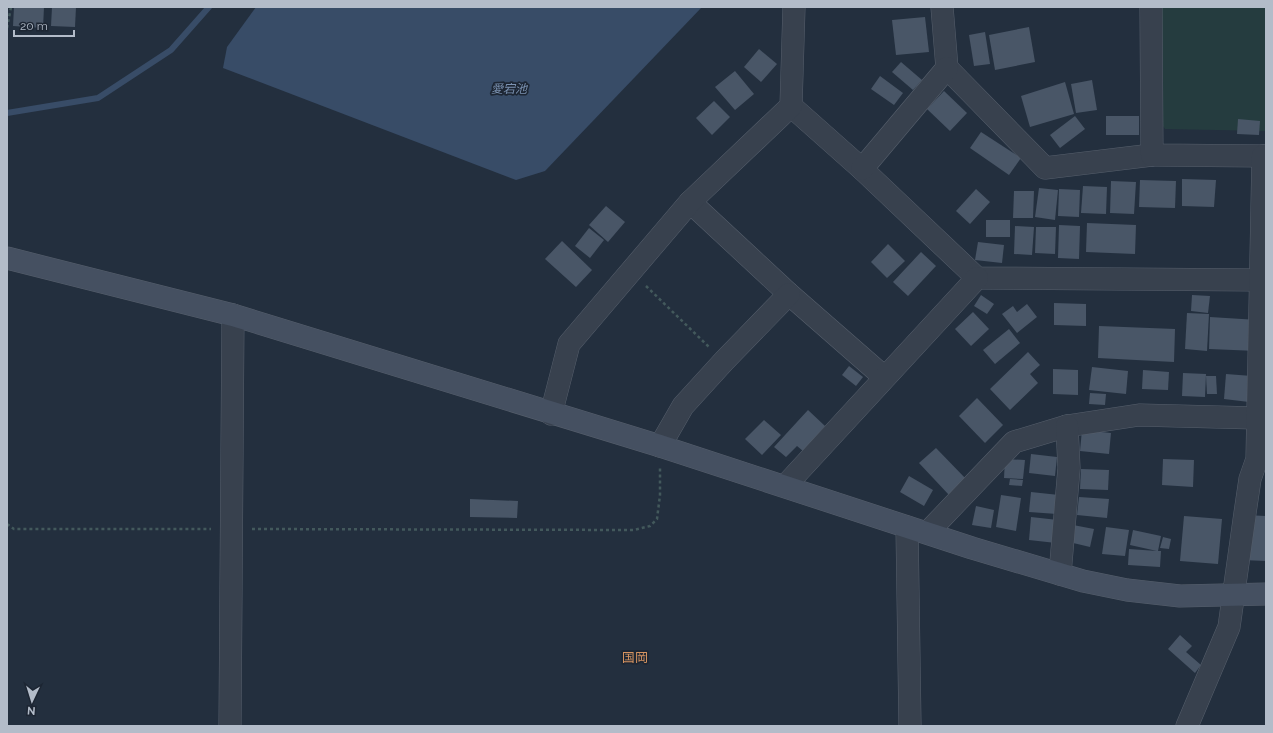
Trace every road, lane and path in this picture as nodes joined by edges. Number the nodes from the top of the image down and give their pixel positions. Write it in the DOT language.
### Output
graph roads {
  1 [pos="11,7"];
  2 [pos="794,7"];
  3 [pos="942,7"];
  4 [pos="1151,7"];
  5 [pos="7,28"];
  6 [pos="947,68"];
  7 [pos="791,106"];
  8 [pos="1152,155"];
  9 [pos="1264,156"];
  10 [pos="862,169"];
  11 [pos="690,202"];
  12 [pos="7,258"];
  13 [pos="630,270"];
  14 [pos="977,278"];
  15 [pos="1260,280"];
  16 [pos="789,294"];
  17 [pos="233,315"];
  18 [pos="724,361"];
  19 [pos="884,377"];
  20 [pos="552,414"];
  21 [pos="1256,418"];
  22 [pos="1066,426"];
  23 [pos="660,446"];
  24 [pos="785,486"];
  25 [pos="7,524"];
  26 [pos="907,527"];
  27 [pos="231,529"];
  28 [pos="928,532"];
  29 [pos="1060,574"];
  30 [pos="1266,594"];
  31 [pos="1233,595"];
  32 [pos="230,726"];
  33 [pos="910,726"];
  34 [pos="1187,726"];
  1 -- 5 [label="path"];
  2 -- 7 [label="street"];
  3 -- 6 [label="street"];
  4 -- 8 [label="street"];
  6 -- 8 [label="street"];
  6 -- 10 [label="street"];
  7 -- 10 [label="street"];
  7 -- 11 [label="street"];
  8 -- 9 [label="street"];
  9 -- 15 [label="street"];
  10 -- 14 [label="street"];
  11 -- 13 [label="street"];
  11 -- 16 [label="street"];
  12 -- 17 [label="street"];
  13 -- 18 [label="path"];
  13 -- 20 [label="street"];
  14 -- 15 [label="street"];
  14 -- 19 [label="street"];
  15 -- 21 [label="street"];
  16 -- 18 [label="street"];
  16 -- 19 [label="street"];
  17 -- 20 [label="street"];
  17 -- 27 [label="street"];
  18 -- 23 [label="street"];
  19 -- 24 [label="street"];
  20 -- 23 [label="street"];
  21 -- 22 [label="street"];
  21 -- 31 [label="street"];
  22 -- 28 [label="street"];
  22 -- 29 [label="street"];
  23 -- 24 [label="street"];
  23 -- 27 [label="path"];
  24 -- 26 [label="street"];
  25 -- 27 [label="path"];
  26 -- 28 [label="street"];
  26 -- 33 [label="street"];
  27 -- 32 [label="street"];
  28 -- 29 [label="street"];
  29 -- 31 [label="street"];
  30 -- 31 [label="street"];
  31 -- 34 [label="street"];
}
